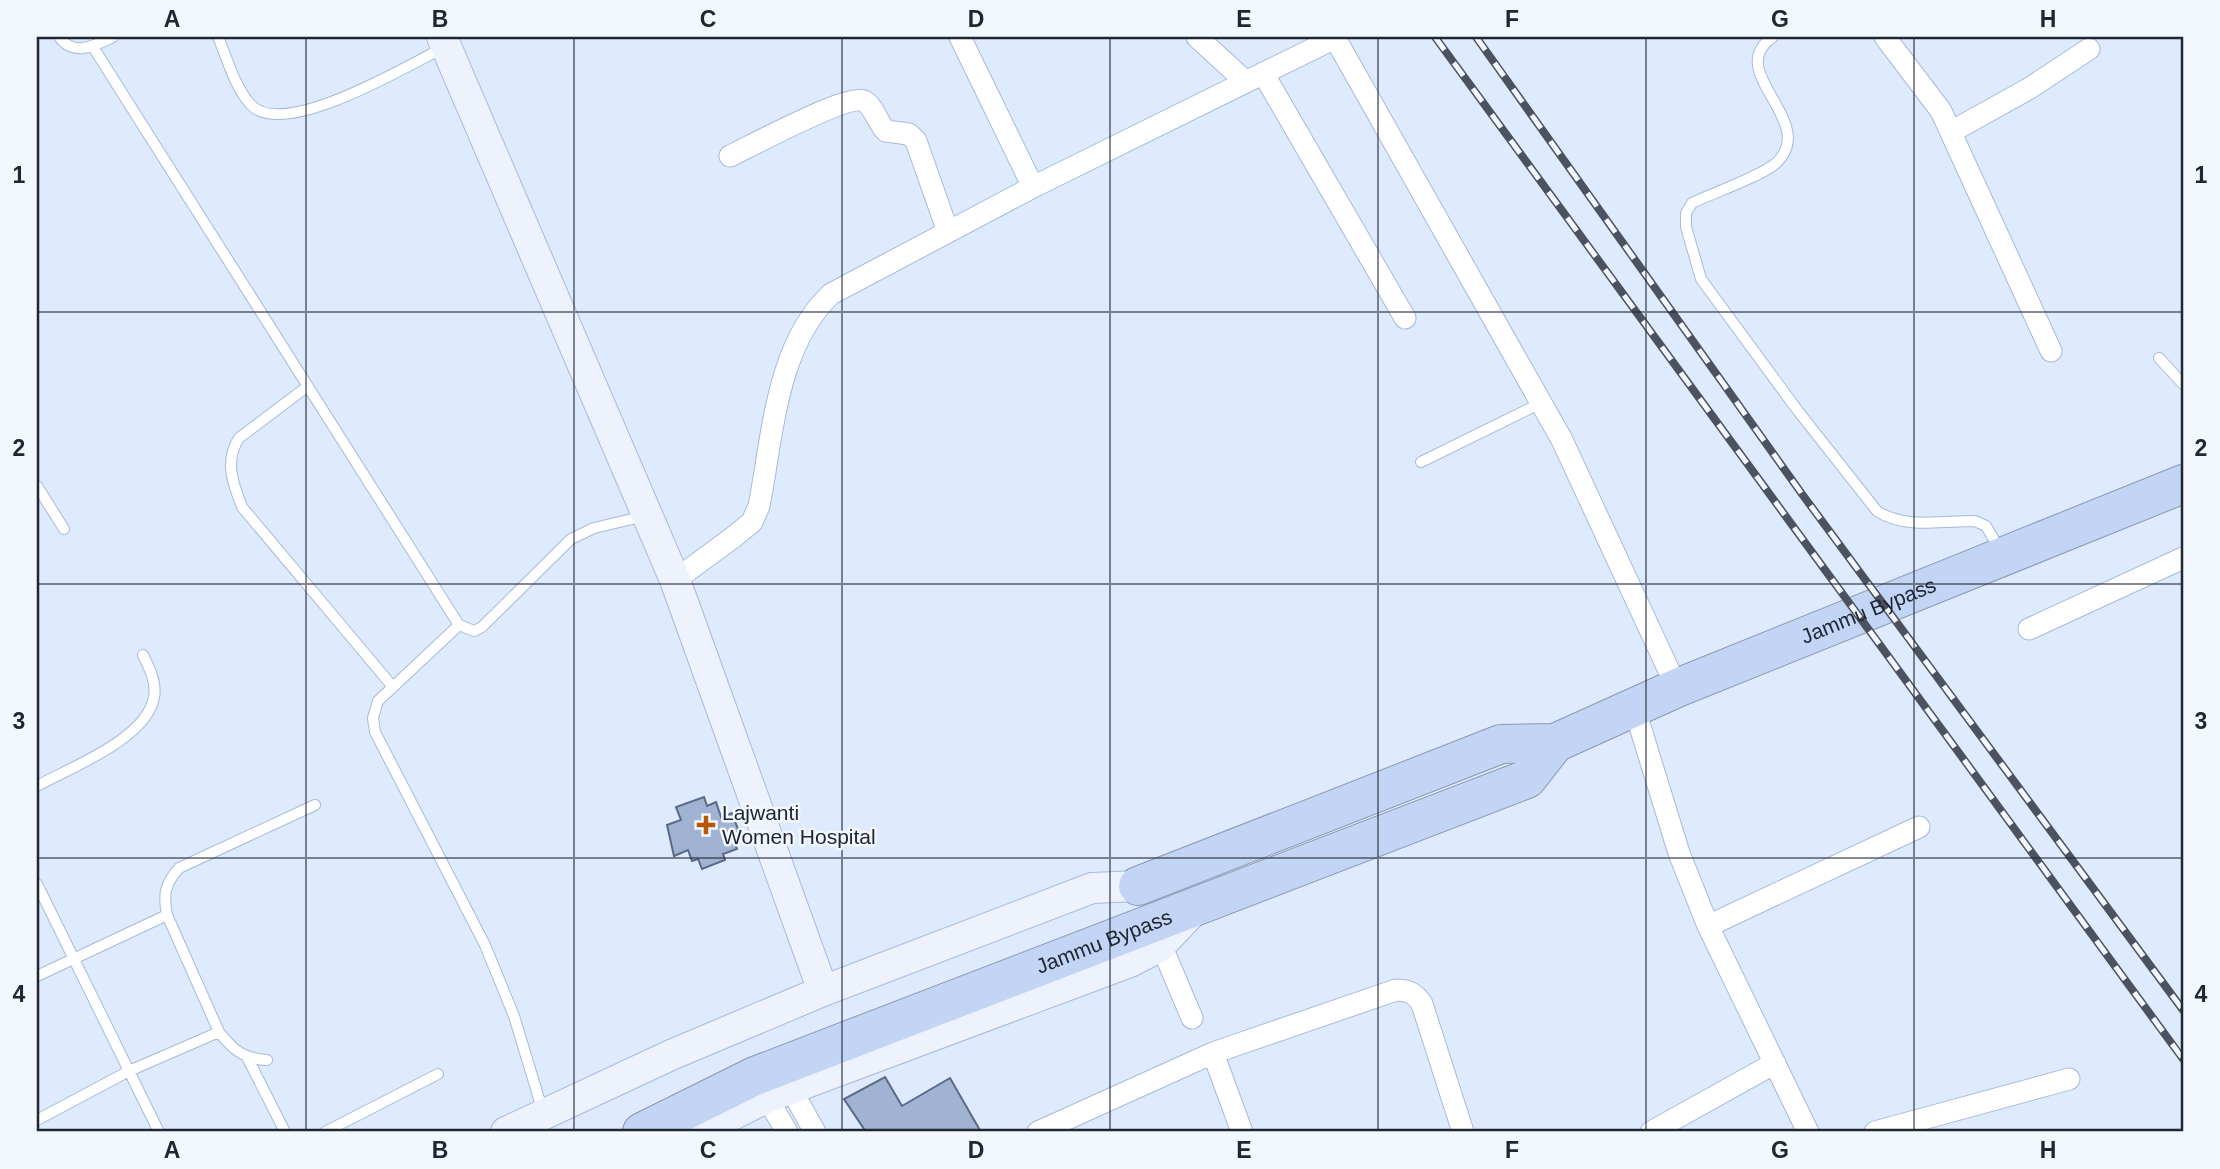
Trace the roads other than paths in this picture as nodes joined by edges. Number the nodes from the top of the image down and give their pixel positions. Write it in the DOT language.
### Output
graph roads {
  1 [pos="59,37"];
  2 [pos="113,37"];
  3 [pos="218,37"];
  4 [pos="960,37"];
  5 [pos="1197,37"];
  6 [pos="1336,37"];
  7 [pos="1773,37"];
  8 [pos="1885,37"];
  9 [pos="444,42"];
  10 [pos="93,47"];
  11 [pos="2089,49"];
  12 [pos="1255,78"];
  13 [pos="1951,132"];
  14 [pos="730,156"];
  15 [pos="1033,187"];
  16 [pos="948,232"];
  17 [pos="1405,318"];
  18 [pos="2051,351"];
  19 [pos="2159,358"];
  20 [pos="2183,384"];
  21 [pos="308,386"];
  22 [pos="1541,403"];
  23 [pos="1421,462"];
  24 [pos="2183,484"];
  25 [pos="37,486"];
  26 [pos="648,515"];
  27 [pos="64,529"];
  28 [pos="2003,556"];
  29 [pos="2183,558"];
  30 [pos="675,580"];
  31 [pos="459,625"];
  32 [pos="2029,629"];
  33 [pos="143,655"];
  34 [pos="393,687"];
  35 [pos="1677,688"];
  36 [pos="1634,706"];
  37 [pos="1555,743"];
  38 [pos="37,786"];
  39 [pos="315,805"];
  40 [pos="1919,827"];
  41 [pos="37,884"];
  42 [pos="1138,886"];
  43 [pos="1197,907"];
  44 [pos="167,915"];
  45 [pos="1708,926"];
  46 [pos="1161,945"];
  47 [pos="74,960"];
  48 [pos="37,976"];
  49 [pos="822,991"];
  50 [pos="1192,1018"];
  51 [pos="219,1032"];
  52 [pos="1213,1053"];
  53 [pos="248,1059"];
  54 [pos="267,1059"];
  55 [pos="1775,1063"];
  56 [pos="129,1071"];
  57 [pos="438,1074"];
  58 [pos="2069,1079"];
  59 [pos="771,1088"];
  60 [pos="543,1112"];
  61 [pos="37,1120"];
  62 [pos="159,1132"];
  63 [pos="285,1132"];
  64 [pos="326,1132"];
  65 [pos="506,1132"];
  66 [pos="642,1132"];
  67 [pos="698,1132"];
  68 [pos="787,1132"];
  69 [pos="815,1132"];
  70 [pos="1038,1132"];
  71 [pos="1242,1132"];
  72 [pos="1463,1132"];
  73 [pos="1651,1132"];
  74 [pos="1808,1132"];
  75 [pos="1875,1132"];
  1 -- 10 [label="lane"];
  2 -- 10 [label="lane"];
  3 -- 9 [label="lane"];
  4 -- 15 [label="street"];
  5 -- 12 [label="street"];
  6 -- 12 [label="street"];
  6 -- 22 [label="street"];
  7 -- 28 [label="lane"];
  8 -- 13 [label="street"];
  9 -- 26 [label="street"];
  10 -- 21 [label="lane"];
  11 -- 13 [label="street"];
  12 -- 15 [label="street"];
  12 -- 17 [label="street"];
  13 -- 18 [label="street"];
  14 -- 16 [label="street"];
  15 -- 16 [label="street"];
  16 -- 30 [label="street"];
  19 -- 20 [label="lane"];
  21 -- 31 [label="lane"];
  21 -- 34 [label="lane"];
  22 -- 23 [label="lane"];
  22 -- 35 [label="street"];
  24 -- 28 [label="highway, Jammu Bypass"];
  25 -- 27 [label="lane"];
  26 -- 30 [label="street"];
  26 -- 31 [label="lane"];
  28 -- 35 [label="highway, Jammu Bypass"];
  29 -- 32 [label="street"];
  30 -- 49 [label="street"];
  31 -- 34 [label="lane"];
  33 -- 38 [label="lane"];
  34 -- 60 [label="lane"];
  35 -- 36 [label="highway, Jammu Bypass"];
  36 -- 37 [label="highway, Jammu Bypass"];
  36 -- 45 [label="street"];
  37 -- 42 [label="highway, Jammu Bypass"];
  37 -- 43 [label="highway, Jammu Bypass"];
  39 -- 44 [label="lane"];
  40 -- 45 [label="street"];
  41 -- 47 [label="lane"];
  42 -- 49 [label="street"];
  43 -- 46 [label="street"];
  43 -- 59 [label="highway, Jammu Bypass"];
  44 -- 47 [label="lane"];
  44 -- 51 [label="lane"];
  45 -- 55 [label="street"];
  46 -- 50 [label="street"];
  46 -- 59 [label="street"];
  47 -- 48 [label="lane"];
  47 -- 56 [label="lane"];
  49 -- 60 [label="street"];
  51 -- 53 [label="lane"];
  51 -- 56 [label="lane"];
  52 -- 70 [label="street"];
  52 -- 71 [label="street"];
  52 -- 72 [label="street"];
  53 -- 54 [label="lane"];
  53 -- 63 [label="lane"];
  55 -- 73 [label="street"];
  55 -- 74 [label="street"];
  56 -- 61 [label="lane"];
  56 -- 62 [label="lane"];
  57 -- 64 [label="lane"];
  58 -- 75 [label="street"];
  59 -- 66 [label="highway, Jammu Bypass"];
  59 -- 67 [label="street"];
  59 -- 68 [label="street"];
  59 -- 69 [label="street"];
  60 -- 65 [label="street"];
}
